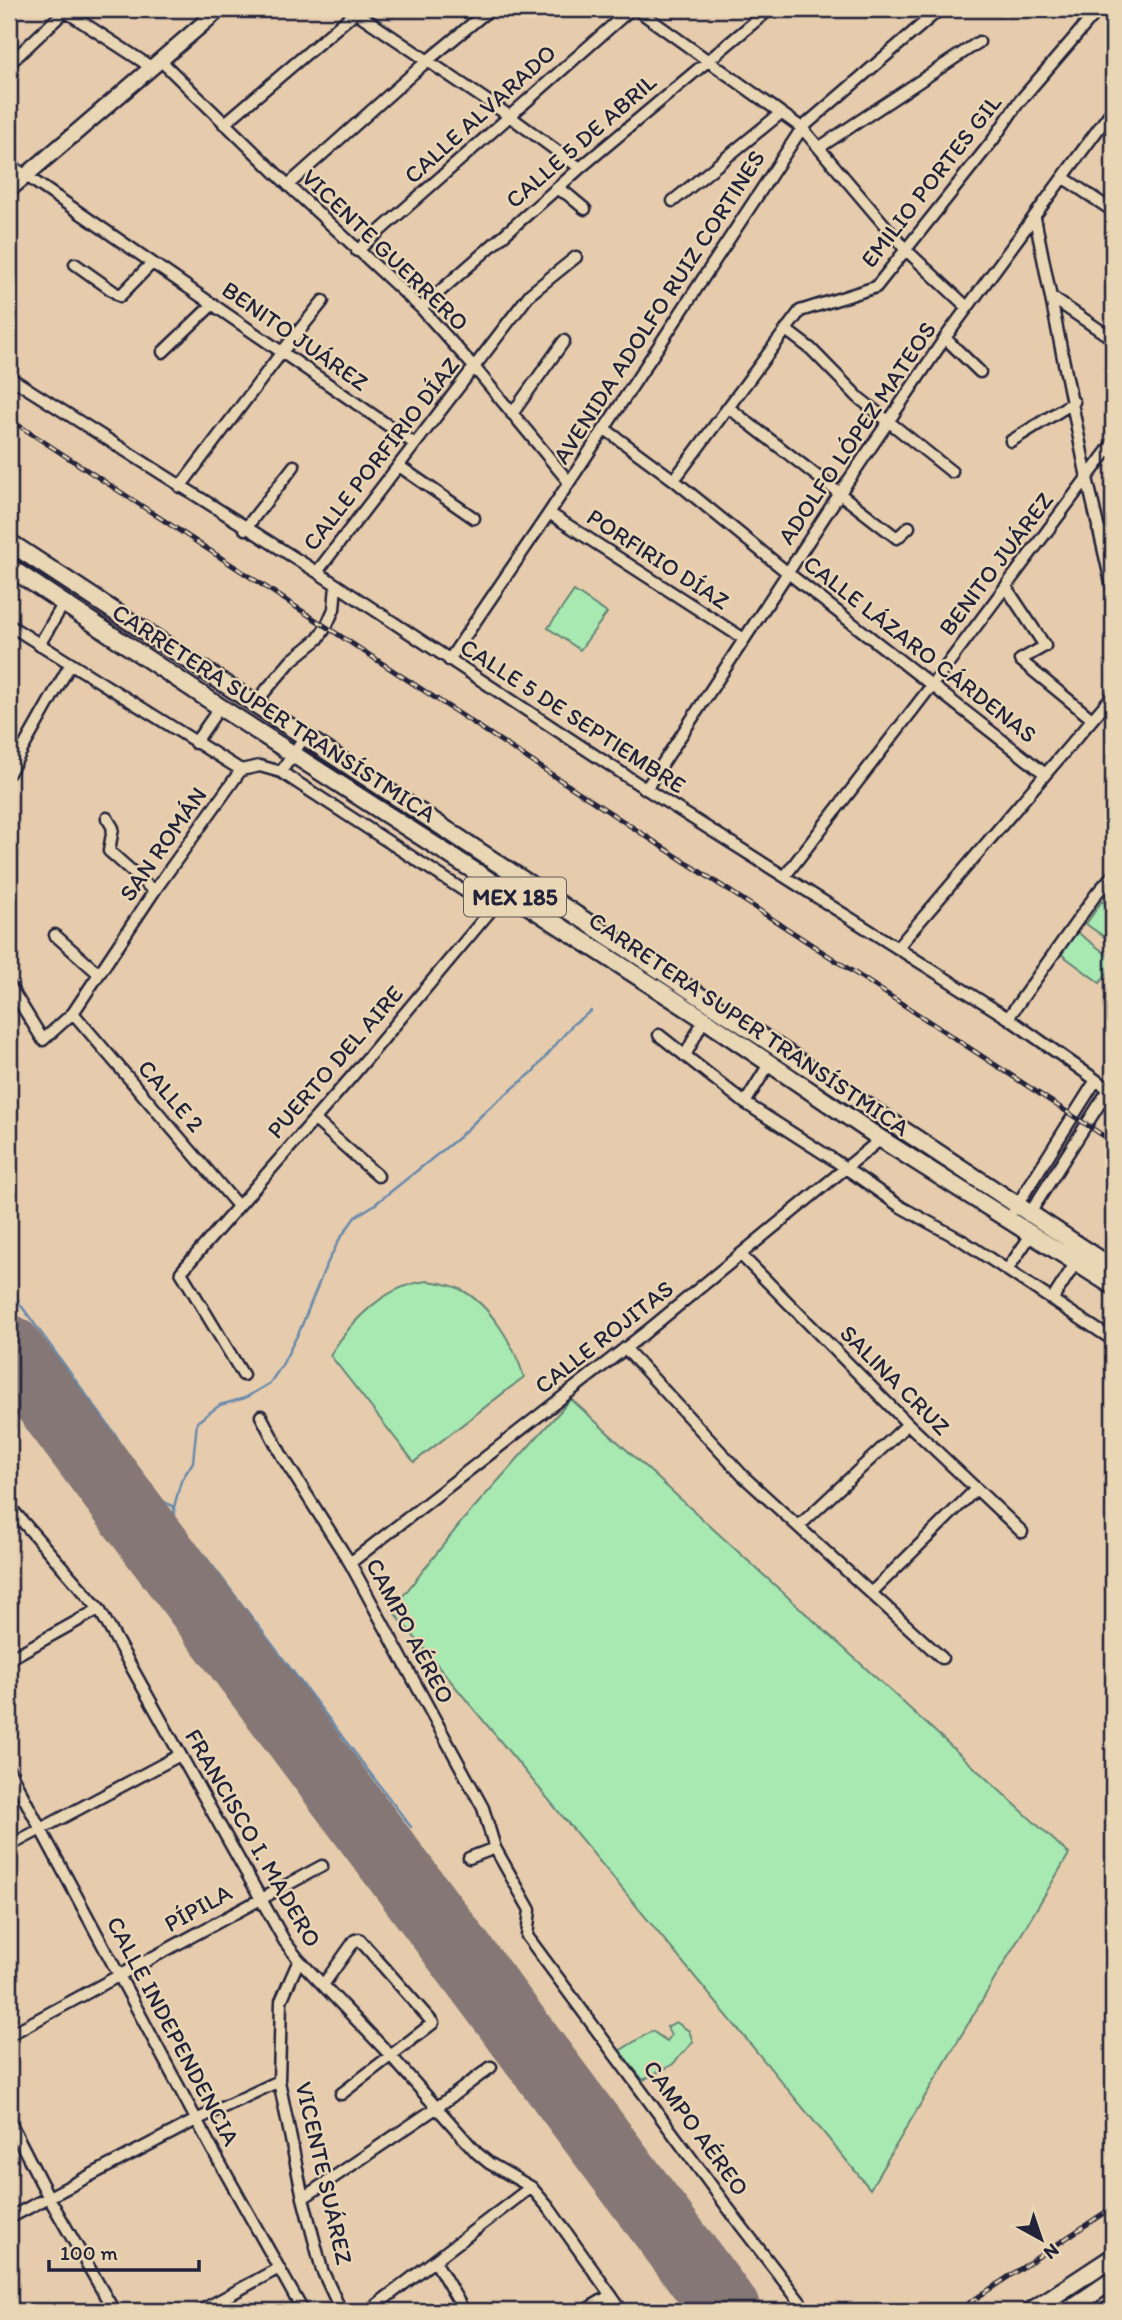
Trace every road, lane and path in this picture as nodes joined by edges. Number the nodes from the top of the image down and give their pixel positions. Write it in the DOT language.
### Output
graph roads {
  1 [pos="65,9"];
  2 [pos="220,9"];
  3 [pos="490,9"];
  4 [pos="631,9"];
  5 [pos="636,9"];
  6 [pos="771,9"];
  7 [pos="940,9"];
  8 [pos="1099,9"];
  9 [pos="355,10"];
  10 [pos="979,42"];
  11 [pos="427,61"];
  12 [pos="706,61"];
  13 [pos="155,63"];
  14 [pos="9,64"];
  15 [pos="1113,109"];
  16 [pos="781,113"];
  17 [pos="508,116"];
  18 [pos="224,124"];
  19 [pos="802,128"];
  20 [pos="820,147"];
  21 [pos="9,164"];
  22 [pos="580,168"];
  23 [pos="26,176"];
  24 [pos="1064,178"];
  25 [pos="288,186"];
  26 [pos="557,189"];
  27 [pos="9,190"];
  28 [pos="673,201"];
  29 [pos="585,209"];
  30 [pos="1113,211"];
  31 [pos="1035,218"];
  32 [pos="905,249"];
  33 [pos="358,251"];
  34 [pos="576,257"];
  35 [pos="152,262"];
  36 [pos="75,264"];
  37 [pos="1051,297"];
  38 [pos="323,300"];
  39 [pos="213,304"];
  40 [pos="967,307"];
  41 [pos="421,308"];
  42 [pos="786,330"];
  43 [pos="945,338"];
  44 [pos="1113,339"];
  45 [pos="564,341"];
  46 [pos="163,352"];
  47 [pos="282,352"];
  48 [pos="474,367"];
  49 [pos="979,372"];
  50 [pos="9,377"];
  51 [pos="1074,402"];
  52 [pos="729,408"];
  53 [pos="512,414"];
  54 [pos="888,422"];
  55 [pos="605,429"];
  56 [pos="1011,441"];
  57 [pos="1113,443"];
  58 [pos="415,444"];
  59 [pos="399,466"];
  60 [pos="294,467"];
  61 [pos="952,472"];
  62 [pos="1087,478"];
  63 [pos="674,480"];
  64 [pos="569,482"];
  65 [pos="180,487"];
  66 [pos="839,494"];
  67 [pos="549,513"];
  68 [pos="474,518"];
  69 [pos="909,527"];
  70 [pos="246,529"];
  71 [pos="1098,529"];
  72 [pos="1113,540"];
  73 [pos="9,542"];
  74 [pos="9,567"];
  75 [pos="317,572"];
  76 [pos="788,573"];
  77 [pos="336,585"];
  78 [pos="1006,587"];
  79 [pos="1113,591"];
  80 [pos="64,603"];
  81 [pos="9,625"];
  82 [pos="744,639"];
  83 [pos="39,645"];
  84 [pos="449,660"];
  85 [pos="70,665"];
  86 [pos="932,685"];
  87 [pos="1113,695"];
  88 [pos="255,703"];
  89 [pos="220,707"];
  90 [pos="1091,719"];
  91 [pos="305,736"];
  92 [pos="195,743"];
  93 [pos="293,754"];
  94 [pos="241,769"];
  95 [pos="281,772"];
  96 [pos="9,774"];
  97 [pos="1044,774"];
  98 [pos="646,789"];
  99 [pos="107,818"];
  100 [pos="1113,875"];
  101 [pos="516,876"];
  102 [pos="785,876"];
  103 [pos="154,891"];
  104 [pos="506,891"];
  105 [pos="492,909"];
  106 [pos="55,935"];
  107 [pos="897,948"];
  108 [pos="99,975"];
  109 [pos="9,985"];
  110 [pos="73,1013"];
  111 [pos="1007,1018"];
  112 [pos="704,1019"];
  113 [pos="659,1035"];
  114 [pos="685,1056"];
  115 [pos="769,1064"];
  116 [pos="1096,1080"];
  117 [pos="1111,1091"];
  118 [pos="745,1103"];
  119 [pos="315,1120"];
  120 [pos="881,1139"];
  121 [pos="845,1168"];
  122 [pos="378,1176"];
  123 [pos="238,1206"];
  124 [pos="1023,1209"];
  125 [pos="1020,1228"];
  126 [pos="741,1255"];
  127 [pos="1076,1262"];
  128 [pos="1113,1268"];
  129 [pos="1007,1270"];
  130 [pos="1113,1286"];
  131 [pos="1052,1300"];
  132 [pos="1113,1340"];
  133 [pos="625,1348"];
  134 [pos="243,1375"];
  135 [pos="261,1416"];
  136 [pos="908,1424"];
  137 [pos="975,1490"];
  138 [pos="9,1506"];
  139 [pos="799,1526"];
  140 [pos="1022,1532"];
  141 [pos="350,1563"];
  142 [pos="871,1593"];
  143 [pos="99,1609"];
  144 [pos="942,1658"];
  145 [pos="9,1659"];
  146 [pos="180,1755"];
  147 [pos="9,1770"];
  148 [pos="40,1829"];
  149 [pos="9,1846"];
  150 [pos="495,1848"];
  151 [pos="469,1858"];
  152 [pos="322,1866"];
  153 [pos="260,1898"];
  154 [pos="299,1960"];
  155 [pos="119,1975"];
  156 [pos="323,1985"];
  157 [pos="9,2035"];
  158 [pos="391,2056"];
  159 [pos="491,2067"];
  160 [pos="279,2081"];
  161 [pos="341,2094"];
  162 [pos="436,2108"];
  163 [pos="9,2120"];
  164 [pos="196,2120"];
  165 [pos="530,2187"];
  166 [pos="48,2196"];
  167 [pos="303,2198"];
  168 [pos="9,2218"];
  169 [pos="1113,2257"];
  170 [pos="435,2261"];
  171 [pos="279,2268"];
  172 [pos="1113,2280"];
  173 [pos="611,2295"];
  174 [pos="371,2309"];
  175 [pos="114,2311"];
  176 [pos="200,2311"];
  177 [pos="303,2311"];
  178 [pos="341,2311"];
  179 [pos="464,2311"];
  180 [pos="584,2311"];
  181 [pos="622,2311"];
  182 [pos="807,2311"];
  183 [pos="1031,2311"];
  184 [pos="1067,2311"];
  1 -- 13 [label="street, VICENTE GUERRERO"];
  1 -- 14 [label="street"];
  2 -- 13 [label="street"];
  3 -- 11 [label="street"];
  4 -- 17 [label="street, CALLE ALVARADO"];
  5 -- 12 [label="street"];
  6 -- 12 [label="street, CALLE 5 DE ABRIL"];
  7 -- 19 [label="street, AVENIDA ADOLFO RUIZ CORTINES"];
  8 -- 32 [label="street, EMILIO PORTES GIL"];
  9 -- 11 [label="street"];
  9 -- 18 [label="street"];
  10 -- 20 [label="street"];
  11 -- 17 [label="street"];
  11 -- 25 [label="street"];
  12 -- 16 [label="street"];
  12 -- 22 [label="street, CALLE 5 DE ABRIL"];
  13 -- 18 [label="street, VICENTE GUERRERO"];
  13 -- 23 [label="street"];
  15 -- 24 [label="street, ADOLFO LÓPEZ MATEOS"];
  16 -- 19 [label="street"];
  16 -- 28 [label="street"];
  17 -- 22 [label="street"];
  17 -- 33 [label="street, CALLE ALVARADO"];
  18 -- 25 [label="street, VICENTE GUERRERO"];
  19 -- 20 [label="street"];
  19 -- 55 [label="street, AVENIDA ADOLFO RUIZ CORTINES"];
  20 -- 32 [label="street"];
  21 -- 23 [label="street, BENITO JUÁREZ"];
  22 -- 26 [label="street, CALLE 5 DE ABRIL"];
  23 -- 27 [label="street"];
  23 -- 35 [label="street, BENITO JUÁREZ"];
  24 -- 30 [label="street"];
  24 -- 31 [label="street, ADOLFO LÓPEZ MATEOS"];
  25 -- 33 [label="street, VICENTE GUERRERO"];
  26 -- 29 [label="street"];
  26 -- 41 [label="street, CALLE 5 DE ABRIL"];
  31 -- 37 [label="street"];
  31 -- 40 [label="street, ADOLFO LÓPEZ MATEOS"];
  32 -- 40 [label="street"];
  32 -- 42 [label="street, EMILIO PORTES GIL"];
  33 -- 41 [label="street, VICENTE GUERRERO"];
  34 -- 48 [label="street, CALLE PORFIRIO DÍAZ"];
  35 -- 36 [label="street"];
  35 -- 39 [label="street, BENITO JUÁREZ"];
  37 -- 44 [label="street"];
  37 -- 51 [label="street"];
  38 -- 47 [label="street"];
  39 -- 46 [label="street"];
  39 -- 47 [label="street, BENITO JUÁREZ"];
  40 -- 43 [label="street, ADOLFO LÓPEZ MATEOS"];
  41 -- 48 [label="street, VICENTE GUERRERO"];
  42 -- 52 [label="street, EMILIO PORTES GIL"];
  42 -- 54 [label="street"];
  43 -- 49 [label="street"];
  43 -- 54 [label="street, ADOLFO LÓPEZ MATEOS"];
  45 -- 53 [label="street"];
  47 -- 58 [label="street, BENITO JUÁREZ"];
  47 -- 65 [label="street"];
  48 -- 53 [label="street, VICENTE GUERRERO"];
  48 -- 58 [label="street, CALLE PORFIRIO DÍAZ"];
  50 -- 65 [label="street, CALLE 5 DE SEPTIEMBRE"];
  51 -- 56 [label="street"];
  51 -- 62 [label="street"];
  52 -- 63 [label="street, EMILIO PORTES GIL"];
  52 -- 66 [label="street"];
  53 -- 64 [label="street, VICENTE GUERRERO"];
  54 -- 61 [label="street"];
  54 -- 66 [label="street, ADOLFO LÓPEZ MATEOS"];
  55 -- 63 [label="street, CALLE LÁZARO CÁRDENAS"];
  55 -- 64 [label="street, AVENIDA ADOLFO RUIZ CORTINES"];
  57 -- 62 [label="street, BENITO JUÁREZ"];
  58 -- 59 [label="street, CALLE PORFIRIO DÍAZ"];
  59 -- 68 [label="street"];
  59 -- 75 [label="street, CALLE PORFIRIO DÍAZ"];
  60 -- 70 [label="street"];
  62 -- 71 [label="street"];
  62 -- 78 [label="street, BENITO JUÁREZ"];
  63 -- 76 [label="street, CALLE LÁZARO CÁRDENAS"];
  64 -- 67 [label="street, AVENIDA ADOLFO RUIZ CORTINES"];
  65 -- 70 [label="street, CALLE 5 DE SEPTIEMBRE"];
  66 -- 69 [label="street"];
  66 -- 76 [label="street, ADOLFO LÓPEZ MATEOS"];
  67 -- 82 [label="street, PORFIRIO DÍAZ"];
  67 -- 84 [label="street, AVENIDA ADOLFO RUIZ CORTINES"];
  70 -- 75 [label="street, CALLE 5 DE SEPTIEMBRE"];
  71 -- 72 [label="street"];
  71 -- 79 [label="street"];
  73 -- 88 [label="main road, CARRETERA SUPER TRANSÍSTMICA / MEX 185"];
  74 -- 80 [label="main road, CARRETERA SUPER TRANSÍSTMICA / MEX 185"];
  75 -- 77 [label="street, CALLE 5 DE SEPTIEMBRE"];
  76 -- 82 [label="street, ADOLFO LÓPEZ MATEOS"];
  76 -- 86 [label="street, CALLE LÁZARO CÁRDENAS"];
  77 -- 84 [label="street, CALLE 5 DE SEPTIEMBRE"];
  77 -- 88 [label="street"];
  78 -- 86 [label="street, BENITO JUÁREZ"];
  78 -- 90 [label="street"];
  80 -- 83 [label="street"];
  80 -- 89 [label="main road, CARRETERA SUPER TRANSÍSTMICA / MEX 185"];
  81 -- 83 [label="street"];
  82 -- 98 [label="street, ADOLFO LÓPEZ MATEOS"];
  83 -- 85 [label="street"];
  84 -- 98 [label="street, CALLE 5 DE SEPTIEMBRE"];
  85 -- 92 [label="street"];
  85 -- 96 [label="street"];
  86 -- 97 [label="street, CALLE LÁZARO CÁRDENAS"];
  86 -- 102 [label="street, BENITO JUÁREZ"];
  87 -- 90 [label="street"];
  88 -- 91 [label="main road, CARRETERA SUPER TRANSÍSTMICA / MEX 185"];
  89 -- 92 [label="street"];
  89 -- 93 [label="main road, CARRETERA SUPER TRANSÍSTMICA / MEX 185"];
  90 -- 97 [label="street"];
  91 -- 93 [label="street"];
  91 -- 101 [label="main road, CARRETERA SUPER TRANSÍSTMICA / MEX 185"];
  92 -- 94 [label="street"];
  93 -- 95 [label="street"];
  93 -- 104 [label="main road, CARRETERA SUPER TRANSÍSTMICA / MEX 185"];
  94 -- 95 [label="street"];
  94 -- 103 [label="street, SAN ROMÁN"];
  95 -- 105 [label="street"];
  97 -- 107 [label="street"];
  98 -- 102 [label="street, CALLE 5 DE SEPTIEMBRE"];
  99 -- 103 [label="street"];
  100 -- 111 [label="street"];
  101 -- 104 [label="street, PUERTO DEL AIRE"];
  101 -- 124 [label="main road, CARRETERA SUPER TRANSÍSTMICA / MEX 185"];
  102 -- 107 [label="street, CALLE 5 DE SEPTIEMBRE"];
  103 -- 108 [label="street, SAN ROMÁN"];
  104 -- 105 [label="street, PUERTO DEL AIRE"];
  104 -- 112 [label="main road, CARRETERA SUPER TRANSÍSTMICA / MEX 185"];
  105 -- 119 [label="street, PUERTO DEL AIRE"];
  106 -- 108 [label="street"];
  107 -- 111 [label="street, CALLE 5 DE SEPTIEMBRE"];
  108 -- 110 [label="street, SAN ROMÁN"];
  109 -- 110 [label="street, SAN ROMÁN"];
  110 -- 123 [label="street, CALLE 2"];
  111 -- 116 [label="street, CALLE 5 DE SEPTIEMBRE"];
  112 -- 114 [label="street"];
  112 -- 115 [label="main road, CARRETERA SUPER TRANSÍSTMICA / MEX 185"];
  113 -- 114 [label="street"];
  114 -- 118 [label="street"];
  115 -- 118 [label="street"];
  115 -- 120 [label="main road, CARRETERA SUPER TRANSÍSTMICA / MEX 185"];
  116 -- 117 [label="street, CALLE 5 DE SEPTIEMBRE"];
  116 -- 124 [label="street"];
  117 -- 124 [label="street"];
  118 -- 121 [label="street"];
  119 -- 122 [label="street"];
  119 -- 123 [label="street, PUERTO DEL AIRE"];
  120 -- 121 [label="street, CALLE ROJITAS"];
  120 -- 125 [label="main road, CARRETERA SUPER TRANSÍSTMICA / MEX 185"];
  121 -- 126 [label="street, CALLE ROJITAS"];
  121 -- 129 [label="street"];
  123 -- 134 [label="street, PUERTO DEL AIRE"];
  124 -- 125 [label="street"];
  124 -- 125 [label="street"];
  124 -- 128 [label="main road, MEX 185"];
  125 -- 127 [label="main road, CARRETERA SUPER TRANSÍSTMICA / MEX 185"];
  125 -- 129 [label="street"];
  126 -- 133 [label="street, CALLE ROJITAS"];
  126 -- 136 [label="street, SALINA CRUZ"];
  127 -- 130 [label="main road, CARRETERA SUPER TRANSÍSTMICA / MEX 185"];
  127 -- 131 [label="street"];
  129 -- 131 [label="street"];
  131 -- 132 [label="street"];
  133 -- 139 [label="street"];
  133 -- 141 [label="street, CALLE ROJITAS"];
  135 -- 141 [label="street, CAMPO AÉREO"];
  136 -- 137 [label="street, SALINA CRUZ"];
  136 -- 139 [label="street"];
  137 -- 140 [label="street, SALINA CRUZ"];
  137 -- 142 [label="street"];
  138 -- 143 [label="street, FRANCISCO I. MADERO"];
  139 -- 142 [label="street"];
  141 -- 150 [label="street, CAMPO AÉREO"];
  142 -- 144 [label="street"];
  143 -- 145 [label="street"];
  143 -- 146 [label="street, FRANCISCO I. MADERO"];
  146 -- 148 [label="street"];
  146 -- 153 [label="street, FRANCISCO I. MADERO"];
  147 -- 148 [label="street, CALLE INDEPENDENCIA"];
  148 -- 149 [label="street"];
  148 -- 155 [label="street, CALLE INDEPENDENCIA"];
  150 -- 151 [label="street"];
  150 -- 182 [label="street, CAMPO AÉREO"];
  152 -- 153 [label="street, PÍPILA"];
  153 -- 154 [label="street, FRANCISCO I. MADERO"];
  153 -- 155 [label="street, PÍPILA"];
  154 -- 156 [label="street, FRANCISCO I. MADERO"];
  154 -- 160 [label="street, VICENTE SUÁREZ"];
  155 -- 157 [label="street, PÍPILA"];
  155 -- 164 [label="street, CALLE INDEPENDENCIA"];
  156 -- 158 [label="street, FRANCISCO I. MADERO"];
  156 -- 158 [label="street"];
  158 -- 161 [label="street"];
  158 -- 162 [label="street, FRANCISCO I. MADERO"];
  159 -- 162 [label="street"];
  160 -- 164 [label="street"];
  160 -- 167 [label="street, VICENTE SUÁREZ"];
  162 -- 165 [label="street, FRANCISCO I. MADERO"];
  162 -- 167 [label="street"];
  163 -- 166 [label="street"];
  164 -- 166 [label="street"];
  164 -- 171 [label="street, CALLE INDEPENDENCIA"];
  165 -- 170 [label="street"];
  165 -- 173 [label="street, FRANCISCO I. MADERO"];
  166 -- 168 [label="street"];
  166 -- 175 [label="street"];
  167 -- 178 [label="street, VICENTE SUÁREZ"];
  169 -- 183 [label="main road"];
  170 -- 174 [label="street"];
  170 -- 179 [label="street"];
  171 -- 176 [label="street"];
  171 -- 177 [label="street, CALLE INDEPENDENCIA"];
  172 -- 184 [label="main road"];
  173 -- 180 [label="street"];
  173 -- 181 [label="street, FRANCISCO I. MADERO"];
}
